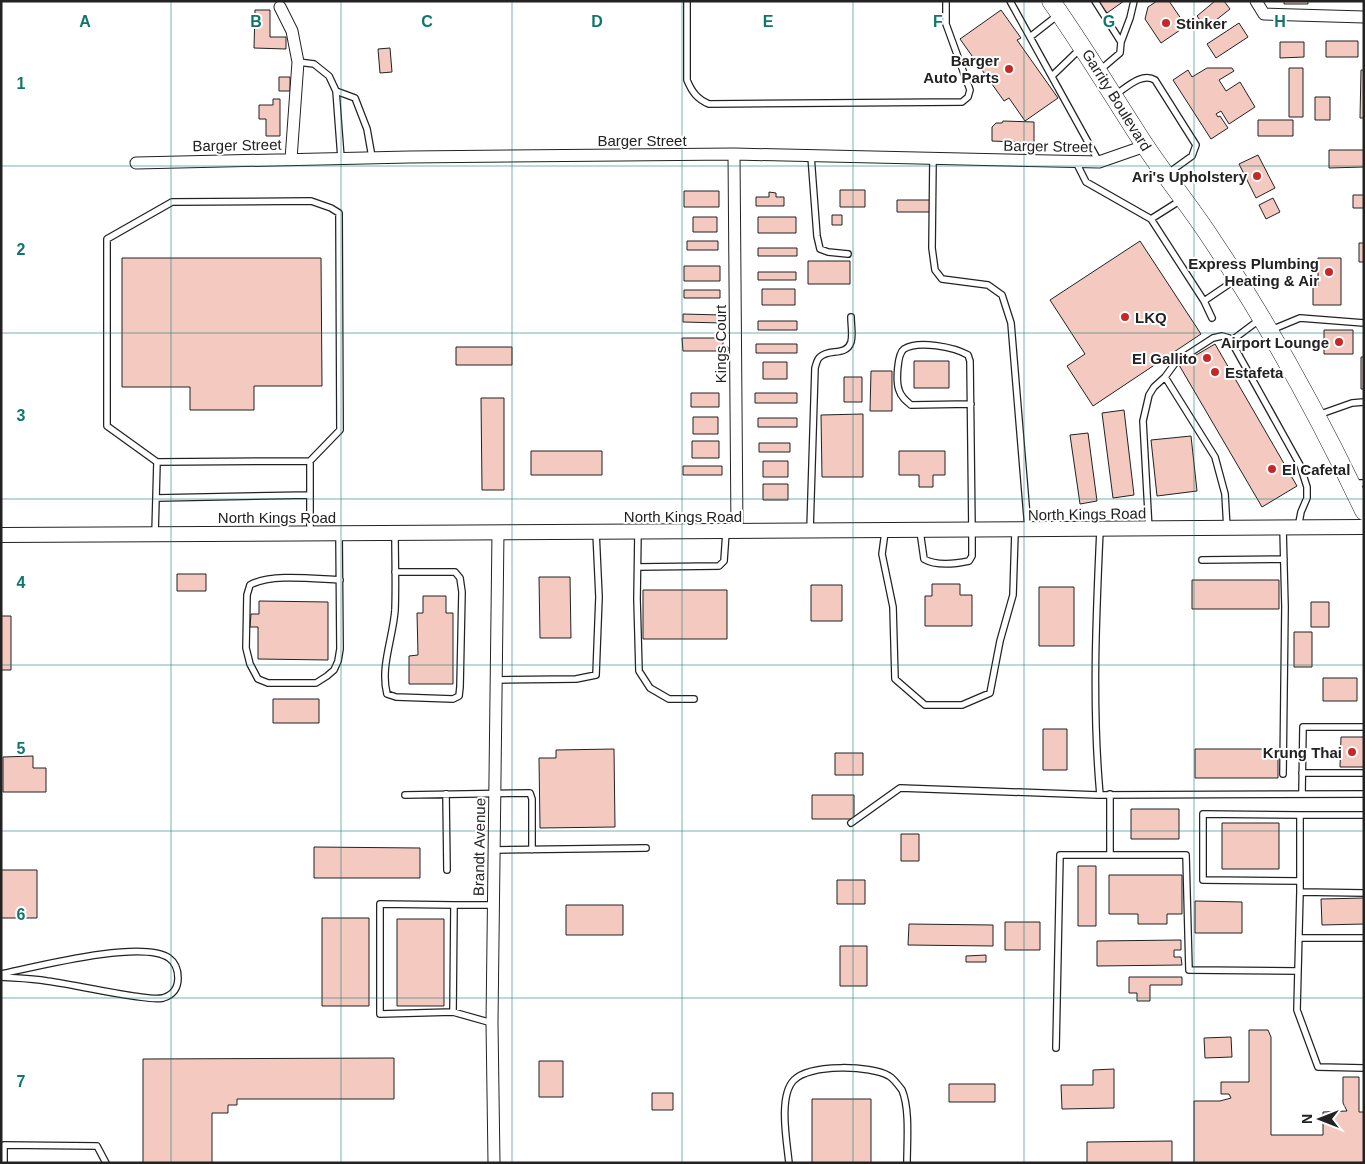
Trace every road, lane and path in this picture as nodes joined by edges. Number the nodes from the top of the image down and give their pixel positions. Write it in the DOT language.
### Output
graph roads {
  1 [pos="687,1"];
  2 [pos="946,1"];
  3 [pos="1010,1"];
  4 [pos="1094,1"];
  5 [pos="1134,1"];
  6 [pos="1256,1"];
  7 [pos="280,7"];
  8 [pos="1055,7"];
  9 [pos="1364,17"];
  10 [pos="1030,36"];
  11 [pos="1121,42"];
  12 [pos="1083,46"];
  13 [pos="298,62"];
  14 [pos="1099,71"];
  15 [pos="1052,76"];
  16 [pos="336,91"];
  17 [pos="1114,96"];
  18 [pos="1146,146"];
  19 [pos="734,154"];
  20 [pos="811,156"];
  21 [pos="372,157"];
  22 [pos="340,158"];
  23 [pos="291,159"];
  24 [pos="933,159"];
  25 [pos="1076,162"];
  26 [pos="1099,162"];
  27 [pos="136,163"];
  28 [pos="1165,175"];
  29 [pos="1182,198"];
  30 [pos="1152,220"];
  31 [pos="848,254"];
  32 [pos="1237,279"];
  33 [pos="1204,301"];
  34 [pos="851,317"];
  35 [pos="1212,318"];
  36 [pos="1364,322"];
  37 [pos="1265,324"];
  38 [pos="1231,340"];
  39 [pos="1165,377"];
  40 [pos="1364,402"];
  41 [pos="971,404"];
  42 [pos="1316,415"];
  43 [pos="310,460"];
  44 [pos="157,462"];
  45 [pos="1357,483"];
  46 [pos="310,495"];
  47 [pos="156,498"];
  48 [pos="1364,511"];
  49 [pos="1364,527"];
  50 [pos="1283,528"];
  51 [pos="1298,528"];
  52 [pos="1228,529"];
  53 [pos="1100,530"];
  54 [pos="1149,530"];
  55 [pos="920,531"];
  56 [pos="972,531"];
  57 [pos="1022,531"];
  58 [pos="395,532"];
  59 [pos="498,532"];
  60 [pos="596,532"];
  61 [pos="638,532"];
  62 [pos="731,532"];
  63 [pos="810,532"];
  64 [pos="885,532"];
  65 [pos="310,533"];
  66 [pos="339,533"];
  67 [pos="155,534"];
  68 [pos="1,535"];
  69 [pos="1284,559"];
  70 [pos="1202,560"];
  71 [pos="638,566"];
  72 [pos="395,572"];
  73 [pos="340,580"];
  74 [pos="496,680"];
  75 [pos="694,699"];
  76 [pos="1364,728"];
  77 [pos="1302,773"];
  78 [pos="1364,773"];
  79 [pos="1283,774"];
  80 [pos="495,793"];
  81 [pos="446,794"];
  82 [pos="1110,794"];
  83 [pos="1302,794"];
  84 [pos="1364,794"];
  85 [pos="405,795"];
  86 [pos="1100,795"];
  87 [pos="1300,815"];
  88 [pos="1364,815"];
  89 [pos="851,823"];
  90 [pos="646,848"];
  91 [pos="494,850"];
  92 [pos="532,850"];
  93 [pos="1110,855"];
  94 [pos="447,870"];
  95 [pos="1300,881"];
  96 [pos="1300,892"];
  97 [pos="1364,893"];
  98 [pos="454,905"];
  99 [pos="493,905"];
  100 [pos="1298,938"];
  101 [pos="1364,938"];
  102 [pos="1298,971"];
  103 [pos="1,975"];
  104 [pos="453,1012"];
  105 [pos="492,1023"];
  106 [pos="1056,1048"];
  107 [pos="1364,1068"];
  108 [pos="4,1163"];
  109 [pos="106,1163"];
  110 [pos="494,1163"];
  111 [pos="789,1163"];
  112 [pos="907,1163"];
  1 -- 2 [label="lane"];
  3 -- 10 [label="lane"];
  4 -- 11 [label="lane"];
  5 -- 11 [label="lane"];
  6 -- 9 [label="street"];
  7 -- 13 [label="street"];
  8 -- 10 [label="lane"];
  8 -- 12 [label="main road, Garrity Boulevard"];
  10 -- 15 [label="lane"];
  11 -- 14 [label="lane"];
  12 -- 14 [label="main road, Garrity Boulevard"];
  12 -- 15 [label="lane"];
  13 -- 16 [label="lane"];
  13 -- 23 [label="street"];
  14 -- 17 [label="main road, Garrity Boulevard"];
  15 -- 26 [label="lane"];
  16 -- 21 [label="lane"];
  16 -- 22 [label="lane"];
  17 -- 18 [label="main road, Garrity Boulevard"];
  17 -- 28 [label="lane"];
  18 -- 26 [label="street, Barger Street"];
  18 -- 28 [label="main road, Garrity Boulevard"];
  19 -- 20 [label="street, Barger Street"];
  19 -- 21 [label="street, Barger Street"];
  19 -- 62 [label="street, Kings Court"];
  20 -- 24 [label="street, Barger Street"];
  20 -- 31 [label="lane"];
  21 -- 22 [label="street, Barger Street"];
  22 -- 23 [label="street, Barger Street"];
  23 -- 27 [label="street, Barger Street"];
  24 -- 25 [label="street, Barger Street"];
  24 -- 57 [label="lane"];
  25 -- 26 [label="street, Barger Street"];
  25 -- 30 [label="lane"];
  28 -- 29 [label="main road, Garrity Boulevard"];
  29 -- 30 [label="lane"];
  29 -- 32 [label="main road, Garrity Boulevard"];
  30 -- 33 [label="lane"];
  32 -- 33 [label="lane"];
  32 -- 37 [label="main road, Garrity Boulevard"];
  33 -- 35 [label="lane"];
  34 -- 63 [label="lane"];
  36 -- 37 [label="lane"];
  37 -- 38 [label="lane"];
  37 -- 42 [label="main road, Garrity Boulevard"];
  38 -- 39 [label="lane"];
  38 -- 51 [label="lane"];
  39 -- 52 [label="lane"];
  39 -- 54 [label="lane"];
  40 -- 42 [label="lane"];
  41 -- 41 [label="lane"];
  41 -- 56 [label="lane"];
  42 -- 45 [label="main road, Garrity Boulevard"];
  43 -- 44 [label="lane"];
  43 -- 44 [label="lane"];
  43 -- 46 [label="lane"];
  44 -- 47 [label="lane"];
  45 -- 48 [label="main road, Garrity Boulevard"];
  46 -- 47 [label="lane"];
  46 -- 65 [label="lane"];
  47 -- 67 [label="lane"];
  49 -- 51 [label="street, North Kings Road"];
  50 -- 51 [label="street, North Kings Road"];
  50 -- 52 [label="street, North Kings Road"];
  50 -- 69 [label="lane"];
  52 -- 54 [label="street, North Kings Road"];
  53 -- 54 [label="street, North Kings Road"];
  53 -- 57 [label="street, North Kings Road"];
  53 -- 86 [label="lane"];
  55 -- 56 [label="street, North Kings Road"];
  55 -- 56 [label="lane"];
  55 -- 64 [label="street, North Kings Road"];
  56 -- 57 [label="street, North Kings Road"];
  57 -- 64 [label="lane"];
  58 -- 59 [label="street, North Kings Road"];
  58 -- 66 [label="street, North Kings Road"];
  58 -- 72 [label="lane"];
  59 -- 60 [label="street, North Kings Road"];
  59 -- 74 [label="street, Brandt Avenue"];
  60 -- 61 [label="street, North Kings Road"];
  60 -- 74 [label="lane"];
  61 -- 62 [label="street, North Kings Road"];
  61 -- 71 [label="lane"];
  62 -- 63 [label="street, North Kings Road"];
  62 -- 71 [label="lane"];
  63 -- 64 [label="street, North Kings Road"];
  65 -- 66 [label="street, North Kings Road"];
  65 -- 67 [label="street, North Kings Road"];
  66 -- 73 [label="lane"];
  67 -- 68 [label="street, North Kings Road"];
  69 -- 70 [label="lane"];
  69 -- 79 [label="lane"];
  71 -- 75 [label="lane"];
  72 -- 72 [label="lane"];
  73 -- 73 [label="lane"];
  74 -- 80 [label="street, Brandt Avenue"];
  76 -- 77 [label="lane"];
  77 -- 78 [label="lane"];
  77 -- 83 [label="lane"];
  80 -- 81 [label="lane"];
  80 -- 91 [label="street, Brandt Avenue"];
  80 -- 92 [label="lane"];
  81 -- 85 [label="lane"];
  81 -- 94 [label="lane"];
  82 -- 83 [label="lane"];
  82 -- 86 [label="lane"];
  82 -- 93 [label="lane"];
  83 -- 84 [label="lane"];
  86 -- 89 [label="lane"];
  87 -- 88 [label="lane"];
  87 -- 95 [label="lane"];
  87 -- 95 [label="lane"];
  90 -- 92 [label="lane"];
  91 -- 92 [label="lane"];
  91 -- 99 [label="street, Brandt Avenue"];
  93 -- 102 [label="lane"];
  93 -- 106 [label="lane"];
  95 -- 96 [label="lane"];
  96 -- 97 [label="lane"];
  96 -- 100 [label="lane"];
  98 -- 99 [label="lane"];
  98 -- 104 [label="lane"];
  98 -- 104 [label="lane"];
  99 -- 105 [label="street, Brandt Avenue"];
  100 -- 101 [label="lane"];
  100 -- 102 [label="lane"];
  102 -- 107 [label="lane"];
  103 -- 103 [label="lane"];
  104 -- 105 [label="lane"];
  105 -- 110 [label="street, Brandt Avenue"];
  108 -- 109 [label="lane"];
  111 -- 112 [label="lane"];
}
